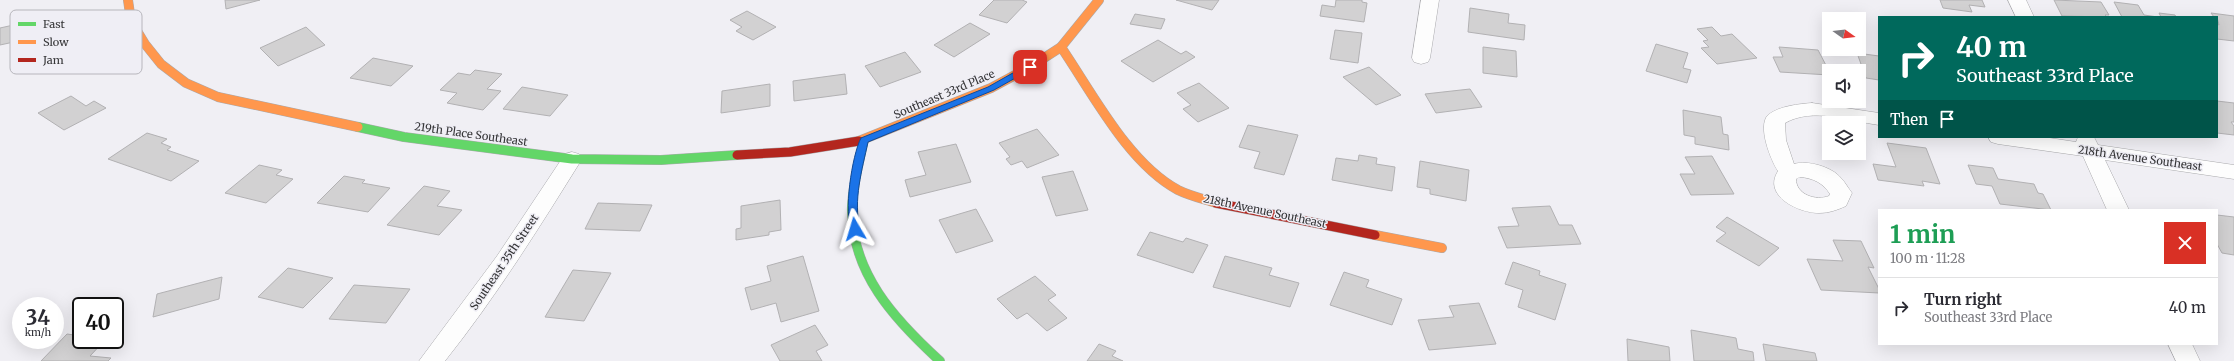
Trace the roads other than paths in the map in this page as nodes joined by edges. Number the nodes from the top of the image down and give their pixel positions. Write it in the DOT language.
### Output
graph roads {
  1 [pos="128,0"];
  2 [pos="1099,0"];
  3 [pos="1430,0"];
  4 [pos="2017,0"];
  5 [pos="129,10"];
  6 [pos="2025,16"];
  7 [pos="142,39"];
  8 [pos="1061,47"];
  9 [pos="1421,58"];
  10 [pos="1878,119"];
  11 [pos="2011,138"];
  12 [pos="864,140"];
  13 [pos="2087,144"];
  14 [pos="572,159"];
  15 [pos="1790,172"];
  16 [pos="2234,172"];
  17 [pos="2118,209"];
  18 [pos="1442,248"];
  19 [pos="2180,345"];
  20 [pos="431,361"];
  21 [pos="940,361"];
  22 [pos="2188,361"];
  1 -- 5 [label="street, 219th Place Southeast"];
  2 -- 8 [label="street, Southeast 33rd Place"];
  3 -- 9 [label="street"];
  4 -- 6 [label="street"];
  7 -- 14 [label="street, 219th Place Southeast"];
  8 -- 12 [label="street, Southeast 33rd Place"];
  8 -- 18 [label="street, 218th Avenue Southeast"];
  10 -- 15 [label="street"];
  11 -- 13 [label="street, 218th Avenue Southeast"];
  12 -- 14 [label="street, 219th Place Southeast"];
  12 -- 21 [label="street"];
  13 -- 16 [label="street, 218th Avenue Southeast"];
  13 -- 17 [label="street"];
  14 -- 20 [label="street, Southeast 35th Street"];
  19 -- 22 [label="street"];
}
